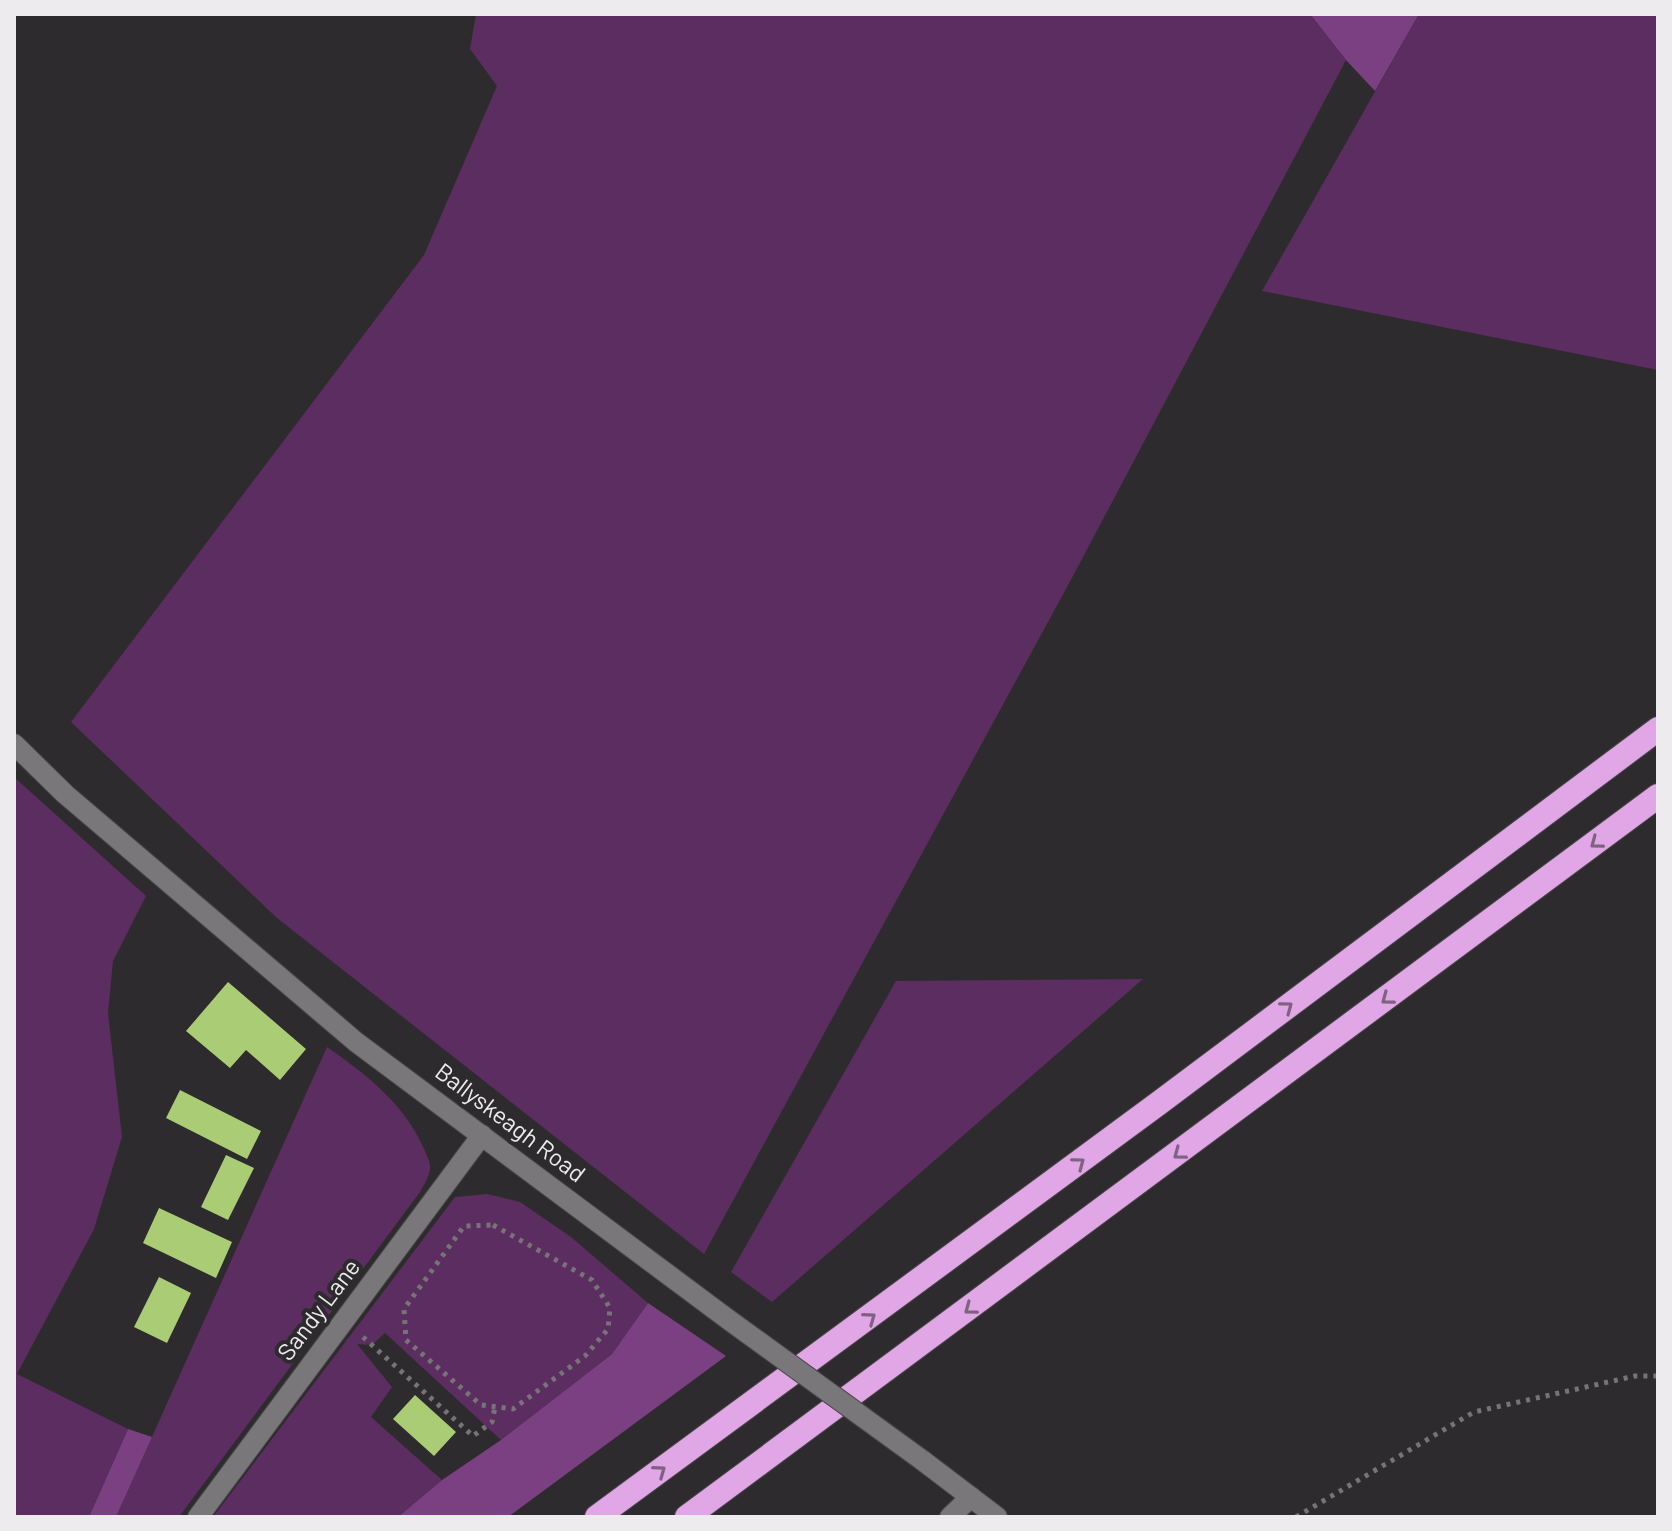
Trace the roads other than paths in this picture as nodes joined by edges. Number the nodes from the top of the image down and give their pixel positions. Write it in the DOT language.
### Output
graph roads {
  1 [pos="1658,729"];
  2 [pos="14,744"];
  3 [pos="1658,796"];
  4 [pos="482,1135"];
  5 [pos="971,1497"];
  6 [pos="198,1517"];
  7 [pos="597,1517"];
  8 [pos="687,1517"];
  9 [pos="950,1517"];
  10 [pos="997,1517"];
  7 -- 1 [label="highway, one-way"];
  2 -- 4 [label="main road, Ballyskeagh Road"];
  3 -- 8 [label="highway, one-way"];
  4 -- 5 [label="main road, Ballyskeagh Road, bridge"];
  4 -- 6 [label="main road, Sandy Lane"];
  5 -- 9 [label="main road"];
  5 -- 10 [label="main road, Ballyskeagh Road"];
}
